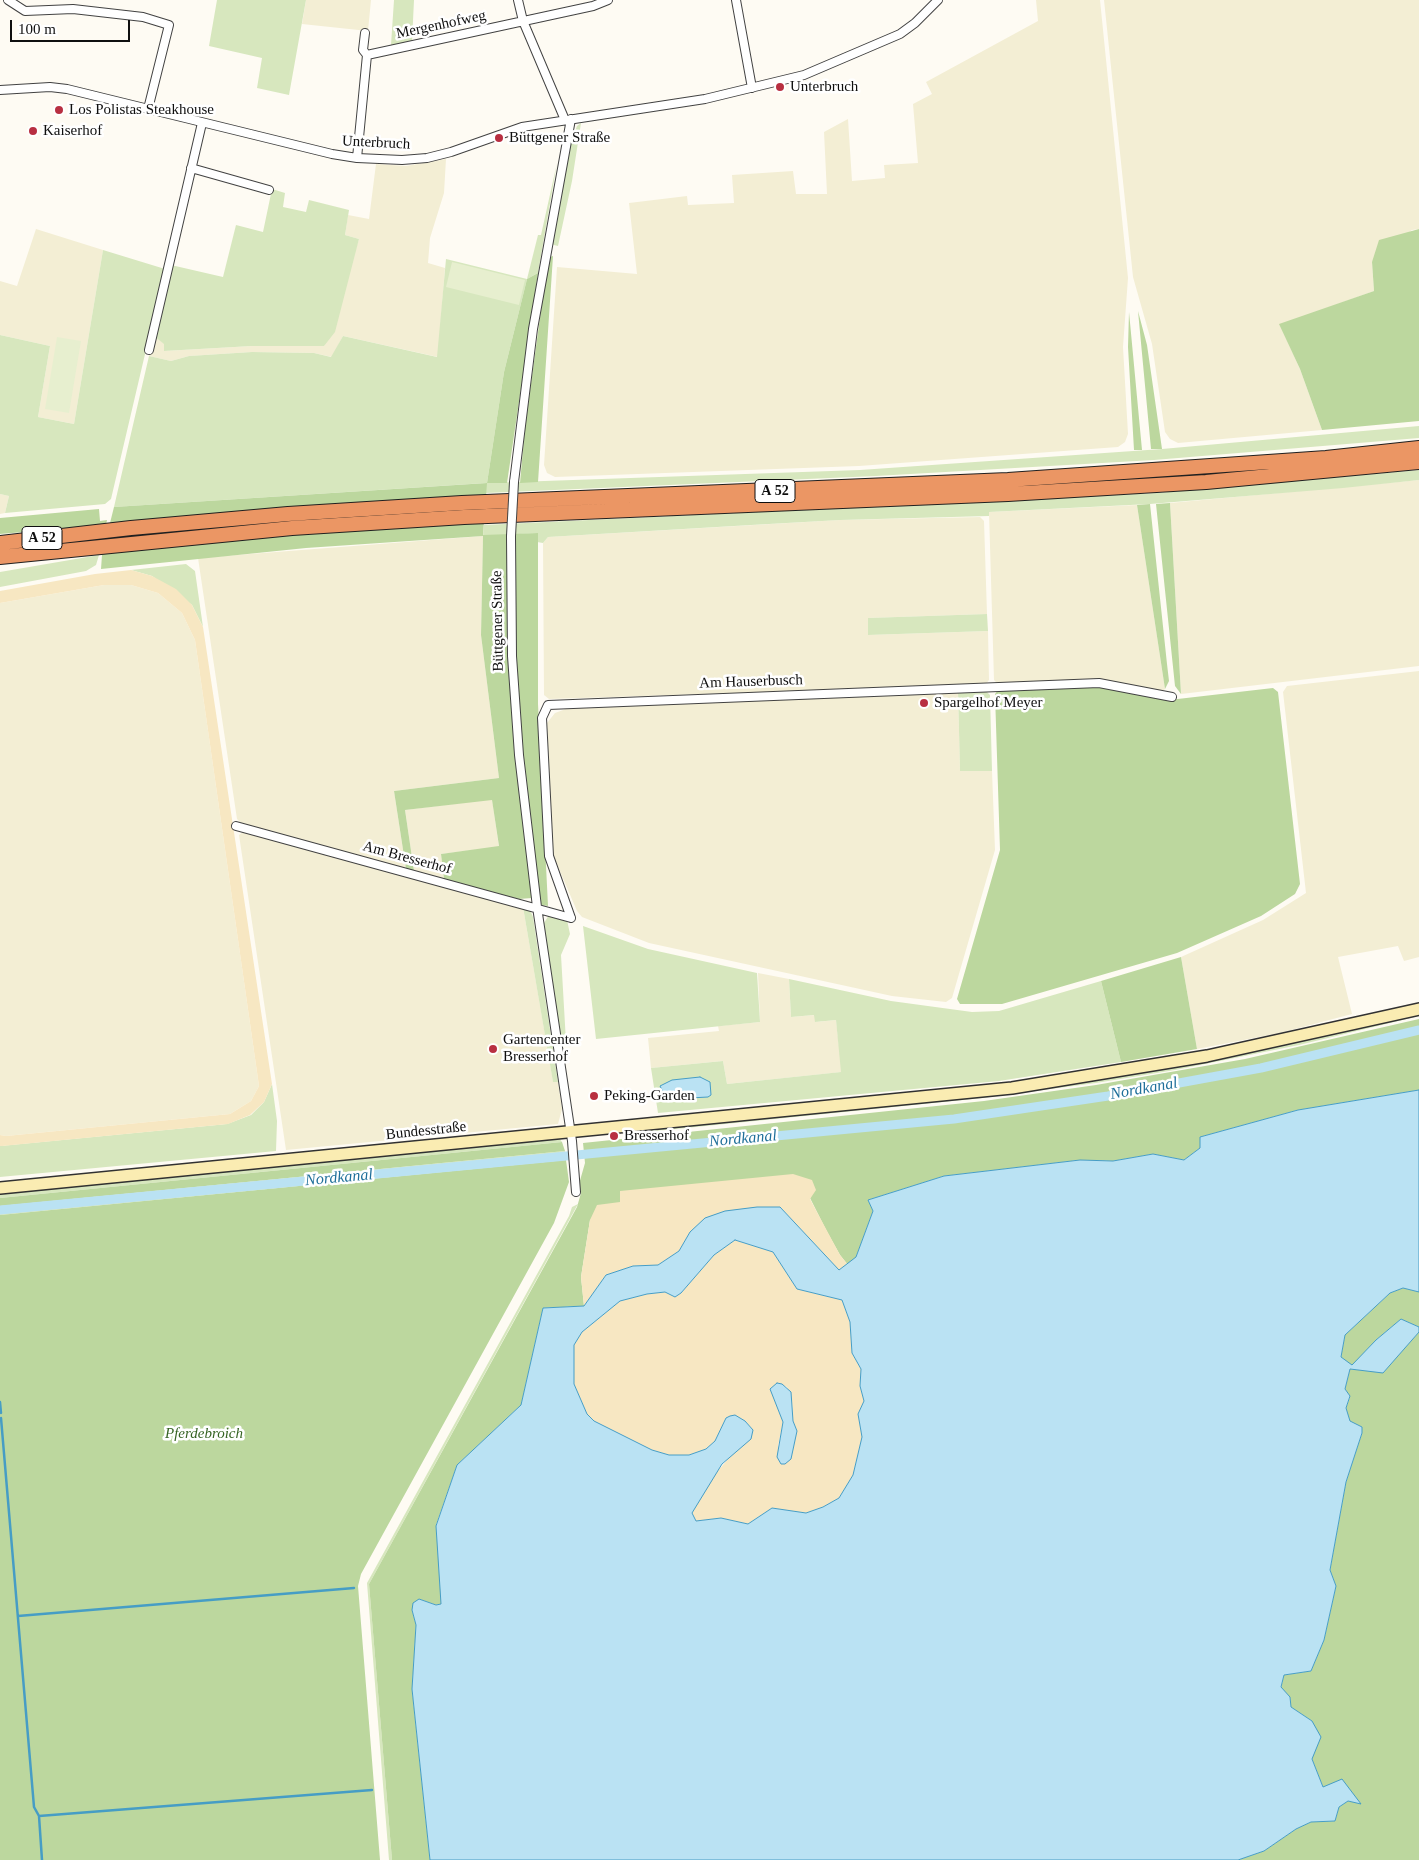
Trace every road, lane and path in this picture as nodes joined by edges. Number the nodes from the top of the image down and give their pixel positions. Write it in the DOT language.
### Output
graph roads {
  1 [pos="8,0"];
  2 [pos="518,0"];
  3 [pos="608,0"];
  4 [pos="736,0"];
  5 [pos="938,0"];
  6 [pos="523,21"];
  7 [pos="365,33"];
  8 [pos="367,55"];
  9 [pos="752,88"];
  10 [pos="0,90"];
  11 [pos="148,109"];
  12 [pos="568,119"];
  13 [pos="202,123"];
  14 [pos="357,158"];
  15 [pos="191,168"];
  16 [pos="269,190"];
  17 [pos="149,350"];
  18 [pos="1419,448"];
  19 [pos="1419,462"];
  20 [pos="132,535"];
  21 [pos="84,540"];
  22 [pos="0,544"];
  23 [pos="0,557"];
  24 [pos="1172,698"];
  25 [pos="236,826"];
  26 [pos="537,908"];
  27 [pos="570,918"];
  28 [pos="1419,1009"];
  29 [pos="570,1133"];
  30 [pos="0,1188"];
  31 [pos="576,1192"];
  1 -- 11 [label="street"];
  2 -- 6 [label="street"];
  3 -- 6 [label="street, Mergenhofweg"];
  4 -- 9 [label="street"];
  5 -- 9 [label="street, Unterbruch"];
  6 -- 8 [label="street, Mergenhofweg"];
  6 -- 12 [label="street"];
  7 -- 8 [label="street"];
  8 -- 14 [label="street"];
  9 -- 12 [label="street, Unterbruch"];
  10 -- 11 [label="street, Unterbruch"];
  11 -- 13 [label="street, Unterbruch"];
  12 -- 14 [label="street, Unterbruch"];
  12 -- 26 [label="street, Büttgener Straße, bridge"];
  13 -- 14 [label="street, Unterbruch"];
  13 -- 15 [label="street"];
  15 -- 16 [label="street"];
  15 -- 17 [label="street"];
  18 -- 20 [label="highway, A 52"];
  19 -- 20 [label="highway, A 52"];
  20 -- 21 [label="highway, A 52"];
  21 -- 22 [label="highway, A 52"];
  21 -- 23 [label="highway, A 52"];
  24 -- 27 [label="street, Am Hauserbusch"];
  25 -- 26 [label="street, Am Bresserhof"];
  26 -- 27 [label="street, Am Bresserhof"];
  26 -- 29 [label="street, Büttgener Straße"];
  28 -- 29 [label="main road, Bundesstraße"];
  29 -- 30 [label="main road, Bundesstraße"];
  29 -- 31 [label="street, Büttgener Straße"];
}
